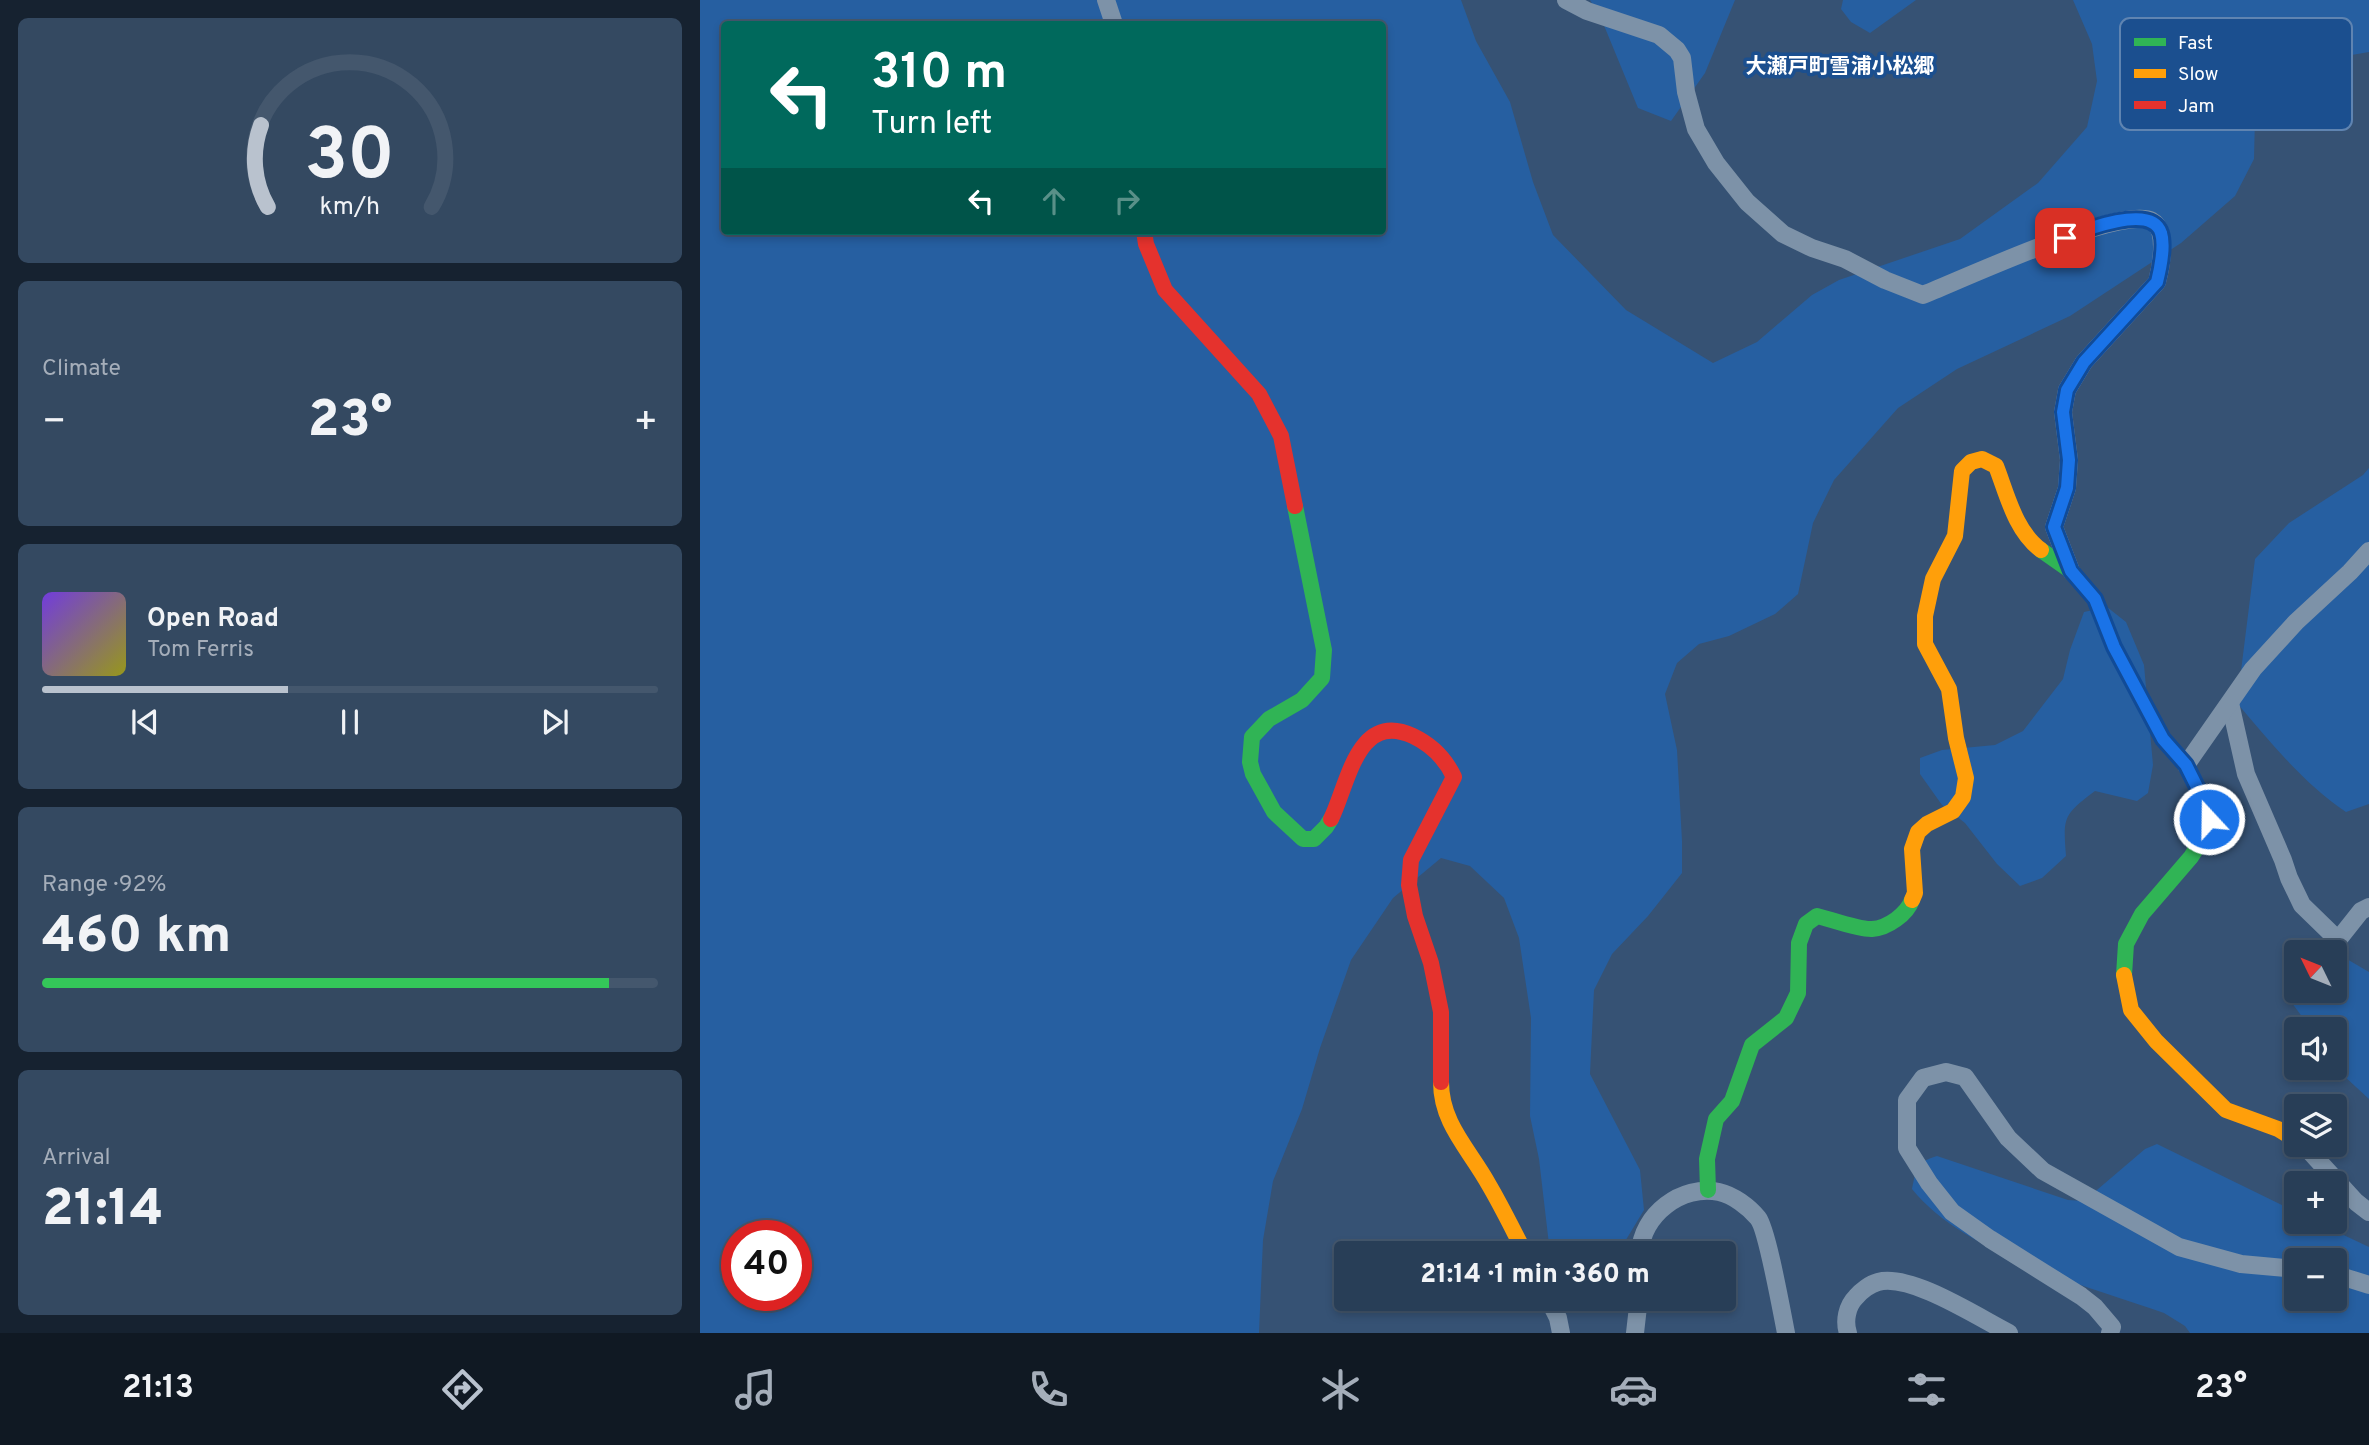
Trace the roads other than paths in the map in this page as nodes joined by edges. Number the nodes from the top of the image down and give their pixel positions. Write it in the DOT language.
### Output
graph roads {
  1 [pos="1106,0"];
  2 [pos="1566,0"];
  3 [pos="1113,21"];
  4 [pos="1145,235"];
  5 [pos="2369,551"];
  6 [pos="2071,571"];
  7 [pos="2230,703"];
  8 [pos="2186,765"];
  9 [pos="2369,907"];
  10 [pos="2284,1133"];
  11 [pos="2315,1157"];
  12 [pos="1708,1190"];
  13 [pos="2369,1212"];
  14 [pos="1519,1241"];
  15 [pos="1641,1241"];
  16 [pos="2284,1268"];
  17 [pos="2347,1277"];
  18 [pos="2369,1285"];
  19 [pos="1554,1311"];
  20 [pos="1638,1311"];
  21 [pos="1561,1333"];
  22 [pos="1635,1333"];
  23 [pos="1786,1333"];
  24 [pos="1848,1333"];
  25 [pos="2009,1333"];
  26 [pos="2110,1333"];
  1 -- 3 [label="street"];
  2 -- 6 [label="street"];
  4 -- 14 [label="street"];
  5 -- 7 [label="street"];
  6 -- 8 [label="street"];
  6 -- 12 [label="street"];
  7 -- 8 [label="street"];
  7 -- 9 [label="street"];
  8 -- 10 [label="street"];
  11 -- 13 [label="street"];
  12 -- 15 [label="street"];
  12 -- 23 [label="street"];
  16 -- 26 [label="street"];
  17 -- 18 [label="street"];
  19 -- 21 [label="street"];
  20 -- 22 [label="street"];
  24 -- 25 [label="street"];
}
